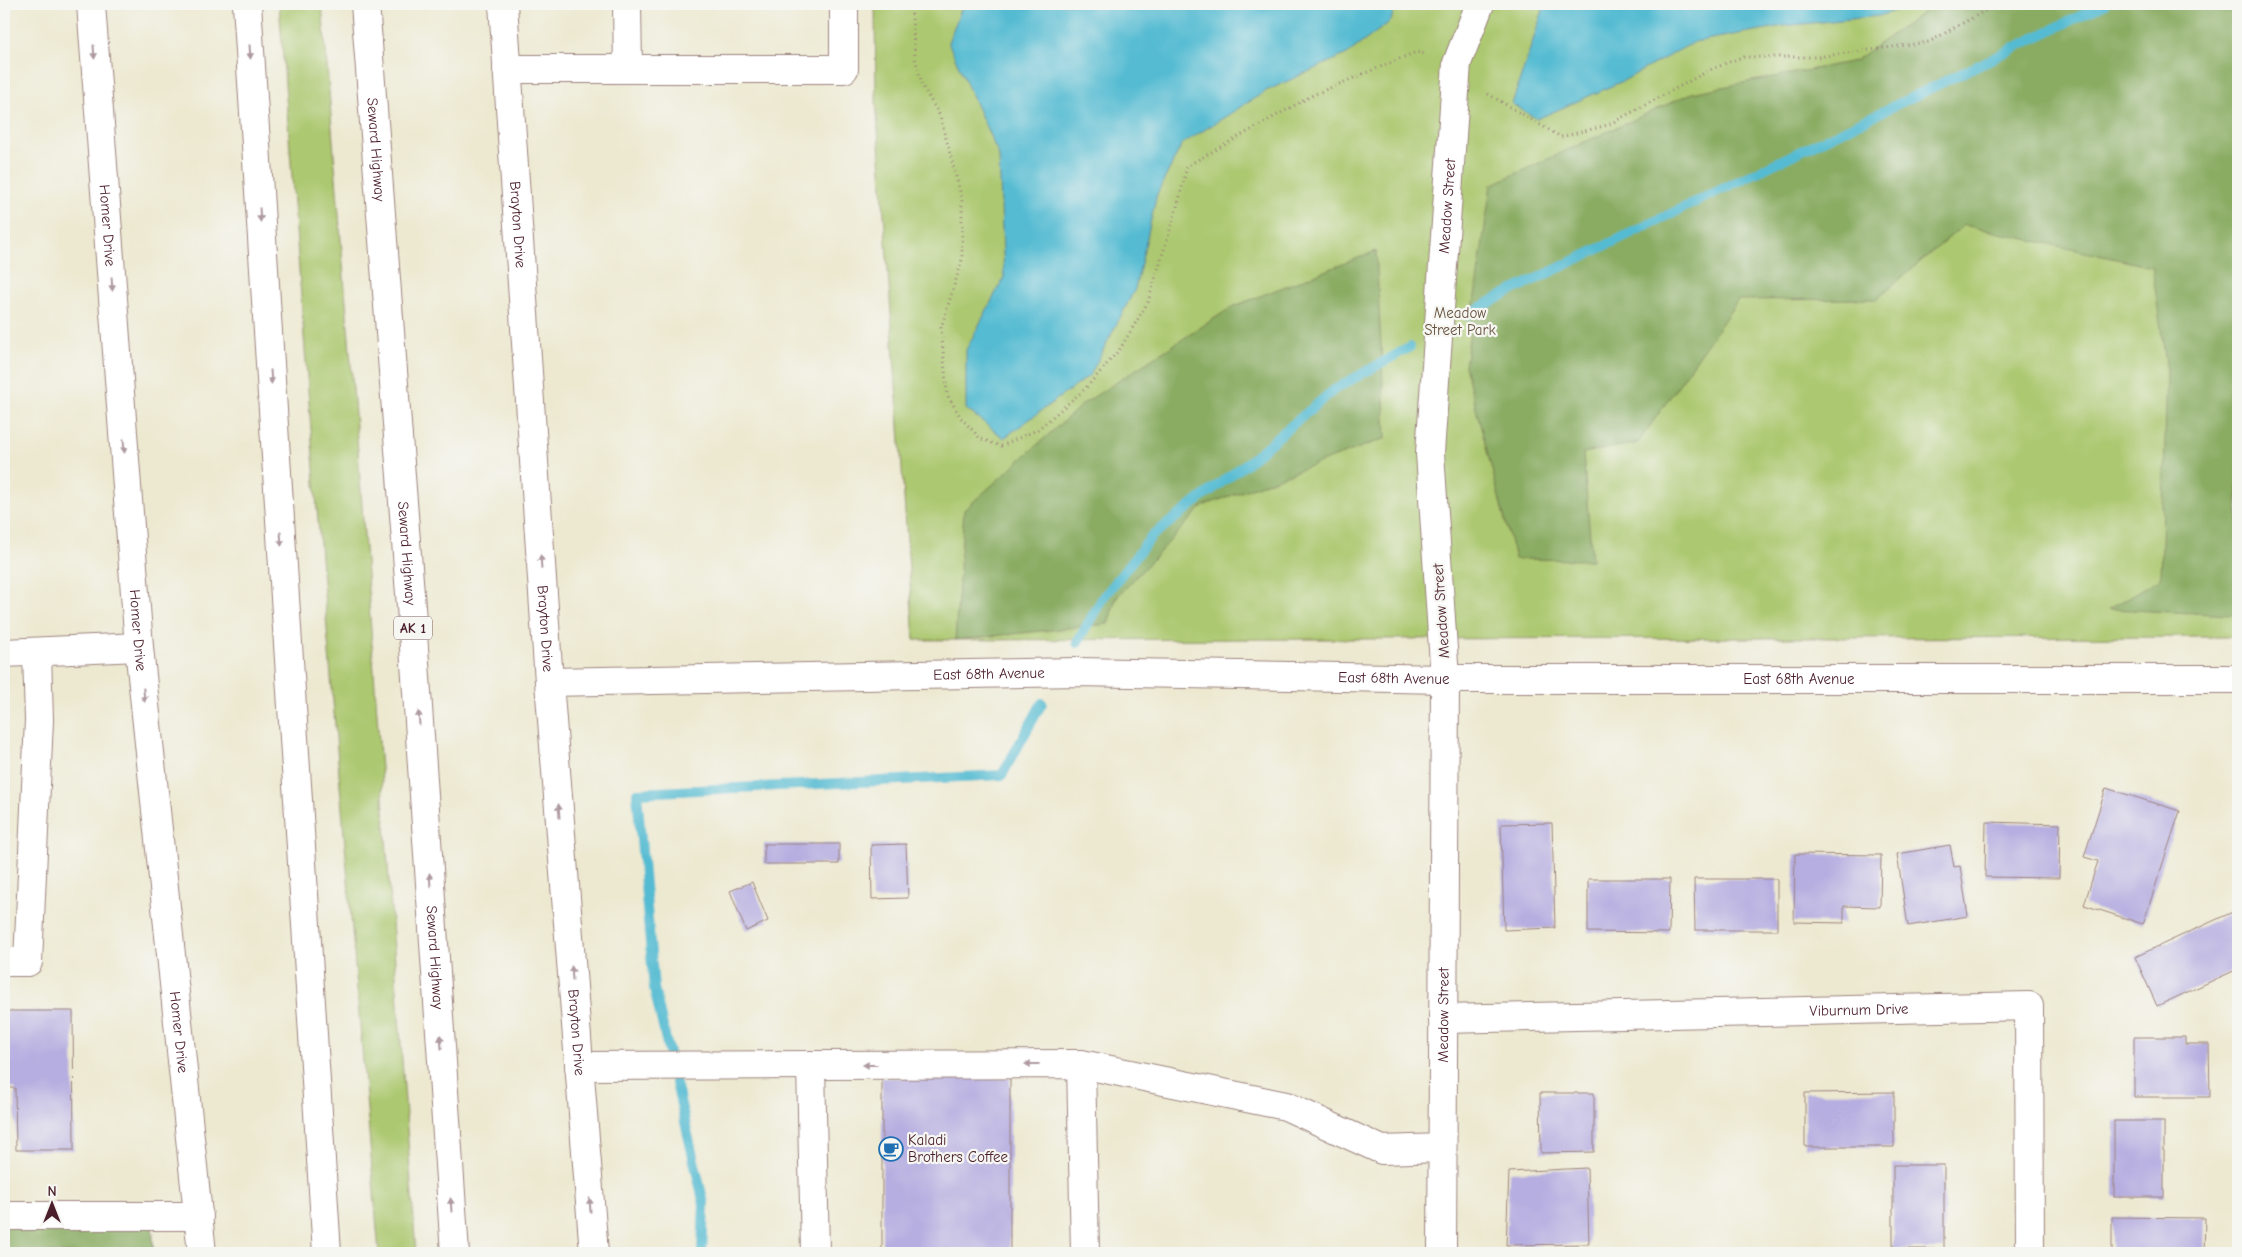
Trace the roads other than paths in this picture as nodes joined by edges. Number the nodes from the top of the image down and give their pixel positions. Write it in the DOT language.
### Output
graph roads {
  1 [pos="90,4"];
  2 [pos="247,4"];
  3 [pos="365,4"];
  4 [pos="503,4"];
  5 [pos="627,4"];
  6 [pos="844,4"];
  7 [pos="1480,4"];
  8 [pos="507,69"];
  9 [pos="628,69"];
  10 [pos="139,647"];
  11 [pos="4,653"];
  12 [pos="37,653"];
  13 [pos="1445,680"];
  14 [pos="2238,680"];
  15 [pos="549,682"];
  16 [pos="4,962"];
  17 [pos="1443,1018"];
  18 [pos="1081,1064"];
  19 [pos="811,1065"];
  20 [pos="579,1066"];
  21 [pos="1442,1148"];
  22 [pos="4,1216"];
  23 [pos="198,1216"];
  24 [pos="202,1253"];
  25 [pos="327,1253"];
  26 [pos="455,1253"];
  27 [pos="594,1253"];
  28 [pos="815,1253"];
  29 [pos="1085,1253"];
  30 [pos="1442,1253"];
  31 [pos="2030,1253"];
  1 -- 10 [label="main road, Homer Drive, one-way"];
  2 -- 25 [label="main road, one-way"];
  26 -- 3 [label="main road, Seward Highway / AK 1, one-way"];
  4 -- 8 [label="main road, Brayton Drive"];
  5 -- 9 [label="main road"];
  6 -- 9 [label="main road"];
  7 -- 13 [label="main road, Meadow Street"];
  8 -- 9 [label="main road"];
  15 -- 8 [label="main road, Brayton Drive, one-way"];
  10 -- 12 [label="main road"];
  10 -- 23 [label="main road, Homer Drive, one-way"];
  11 -- 12 [label="main road"];
  12 -- 16 [label="main road"];
  13 -- 14 [label="main road, East 68th Avenue"];
  13 -- 15 [label="main road, East 68th Avenue"];
  13 -- 17 [label="main road, Meadow Street"];
  20 -- 15 [label="main road, Brayton Drive, one-way"];
  17 -- 21 [label="main road, Meadow Street"];
  17 -- 31 [label="main road, Viburnum Drive"];
  18 -- 19 [label="main road, one-way"];
  18 -- 21 [label="main road"];
  18 -- 29 [label="main road"];
  19 -- 20 [label="main road"];
  19 -- 28 [label="main road"];
  27 -- 20 [label="main road, Brayton Drive, one-way"];
  21 -- 30 [label="main road, Meadow Street"];
  22 -- 23 [label="main road"];
  23 -- 24 [label="main road, Homer Drive"];
}
